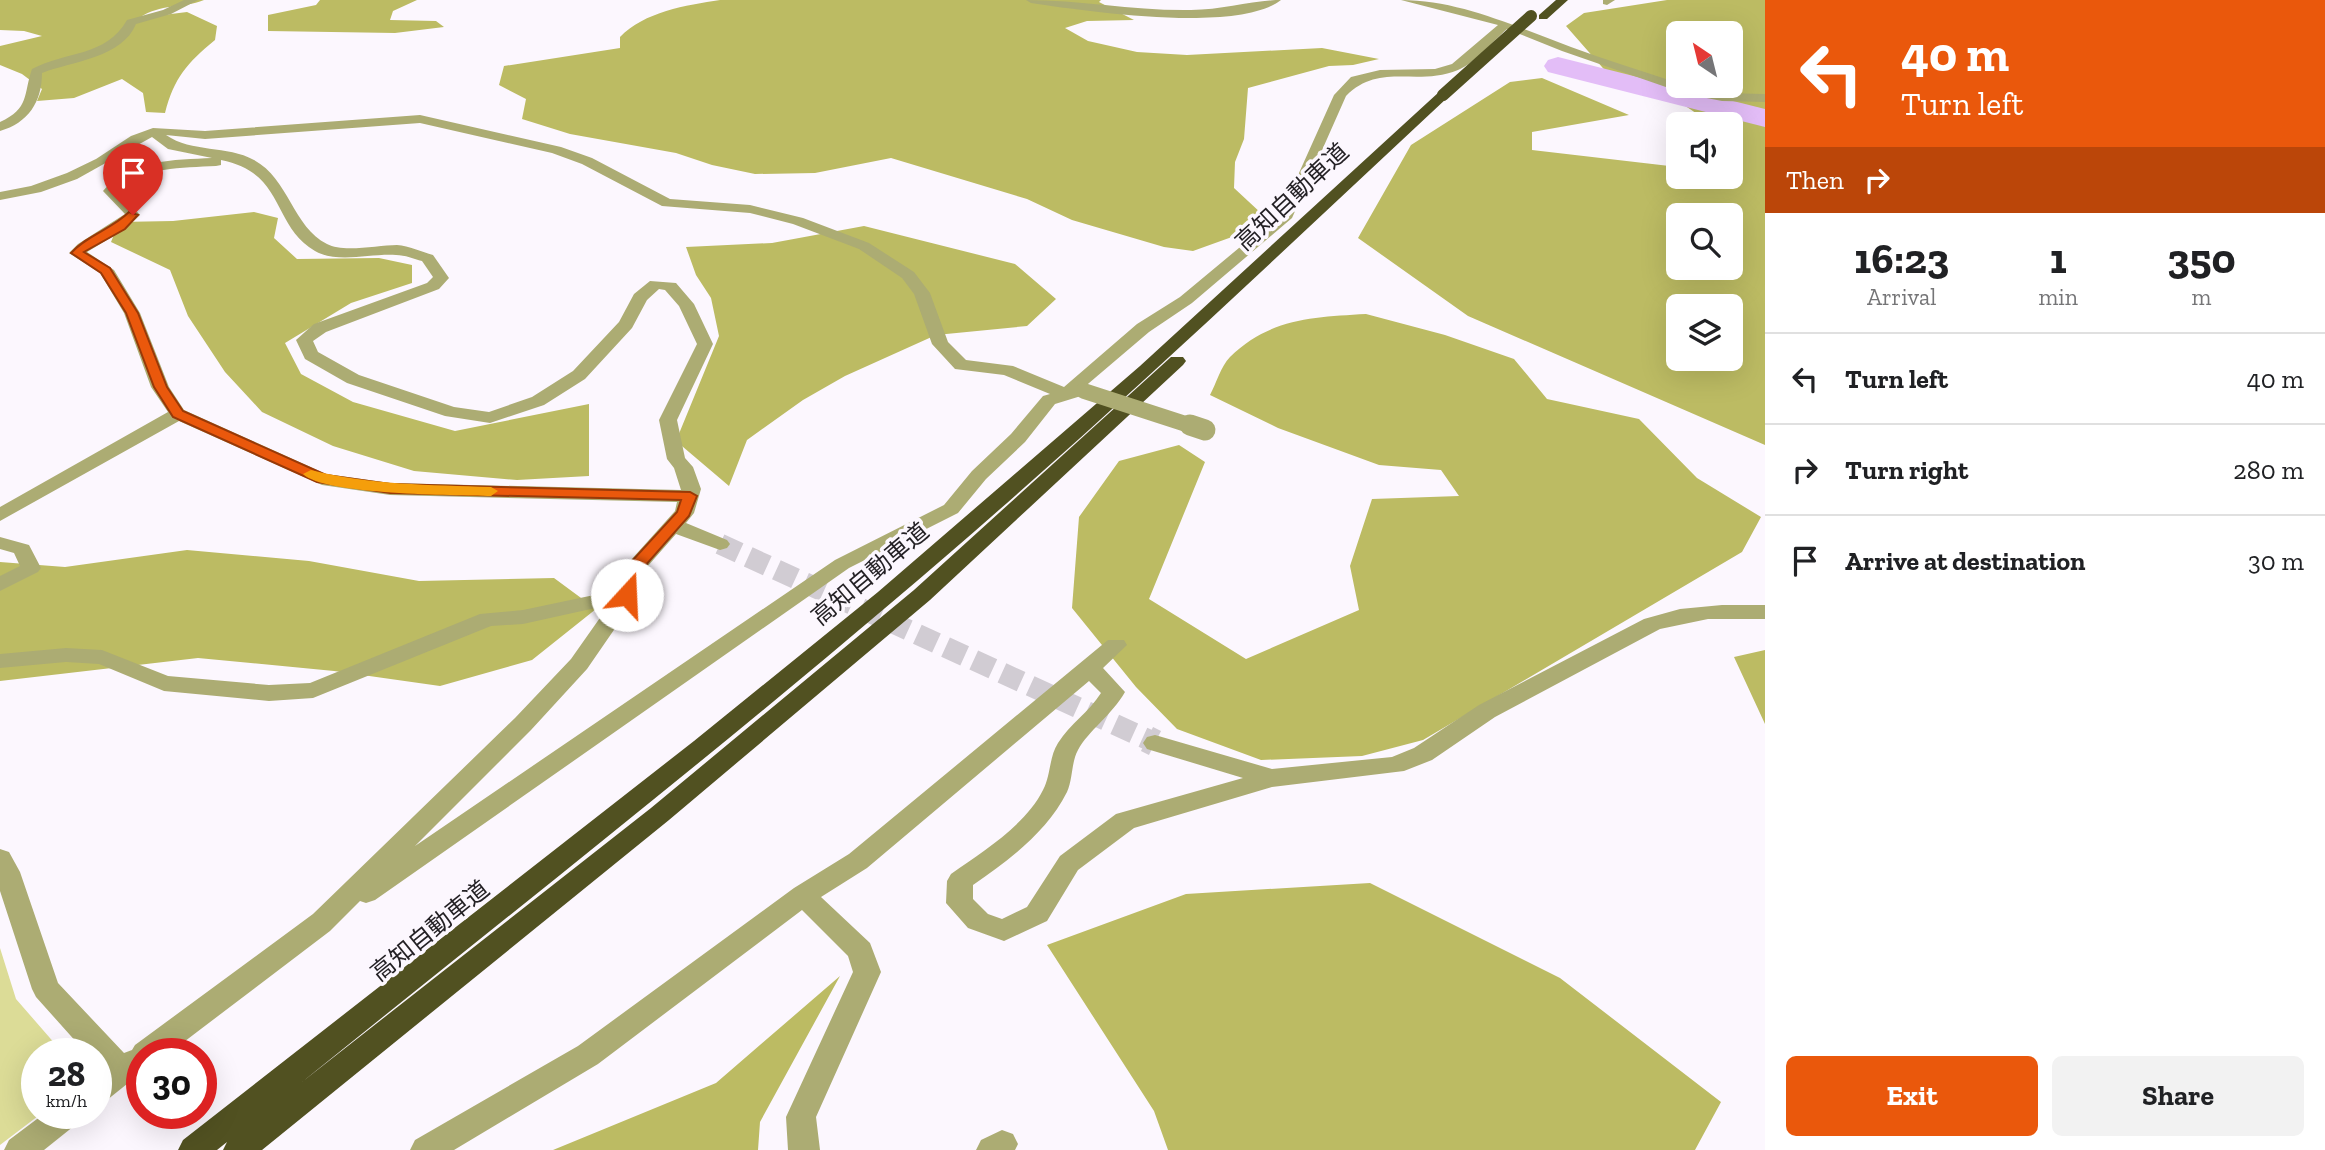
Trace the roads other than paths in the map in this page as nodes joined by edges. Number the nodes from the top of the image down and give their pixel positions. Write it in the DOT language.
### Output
graph roads {
  1 [pos="193,0"];
  2 [pos="1031,0"];
  3 [pos="1276,0"];
  4 [pos="1406,0"];
  5 [pos="1548,0"];
  6 [pos="1563,0"];
  7 [pos="1445,4"];
  8 [pos="1537,17"];
  9 [pos="1506,24"];
  10 [pos="1450,96"];
  11 [pos="1765,98"];
  12 [pos="0,127"];
  13 [pos="153,132"];
  14 [pos="246,161"];
  15 [pos="0,196"];
  16 [pos="1075,392"];
  17 [pos="178,414"];
  18 [pos="1205,429"];
  19 [pos="690,496"];
  20 [pos="0,515"];
  21 [pos="673,525"];
  22 [pos="0,543"];
  23 [pos="720,544"];
  24 [pos="0,585"];
  25 [pos="627,595"];
  26 [pos="1765,612"];
  27 [pos="1116,645"];
  28 [pos="0,661"];
  29 [pos="1090,668"];
  30 [pos="1156,743"];
  31 [pos="1272,778"];
  32 [pos="0,859"];
  33 [pos="803,895"];
  34 [pos="320,923"];
  35 [pos="166,1038"];
  36 [pos="126,1052"];
  37 [pos="126,1068"];
  38 [pos="112,1079"];
  39 [pos="47,1129"];
  40 [pos="20,1150"];
  41 [pos="194,1150"];
  42 [pos="239,1150"];
  43 [pos="426,1150"];
  44 [pos="804,1150"];
  1 -- 12 [label="street"];
  2 -- 3 [label="street"];
  4 -- 7 [label="street"];
  5 -- 8 [label="highway, 高知自動車道"];
  6 -- 8 [label="highway, 高知自動車道"];
  7 -- 9 [label="street"];
  8 -- 10 [label="highway, 高知自動車道"];
  9 -- 11 [label="street"];
  9 -- 16 [label="street"];
  10 -- 41 [label="highway, 高知自動車道"];
  10 -- 42 [label="highway, 高知自動車道"];
  13 -- 14 [label="street"];
  13 -- 15 [label="street"];
  13 -- 16 [label="street"];
  14 -- 17 [label="street"];
  14 -- 19 [label="street"];
  16 -- 18 [label="street, bridge"];
  16 -- 34 [label="street"];
  17 -- 19 [label="street"];
  17 -- 20 [label="street"];
  19 -- 21 [label="street"];
  21 -- 23 [label="street"];
  21 -- 25 [label="street"];
  22 -- 24 [label="street"];
  25 -- 28 [label="street"];
  25 -- 34 [label="street"];
  26 -- 31 [label="street"];
  27 -- 29 [label="street"];
  29 -- 31 [label="street"];
  29 -- 33 [label="street"];
  30 -- 31 [label="street"];
  32 -- 36 [label="street"];
  33 -- 43 [label="street"];
  33 -- 44 [label="street"];
  34 -- 35 [label="street"];
  37 -- 38 [label="street"];
  39 -- 40 [label="street"];
}
